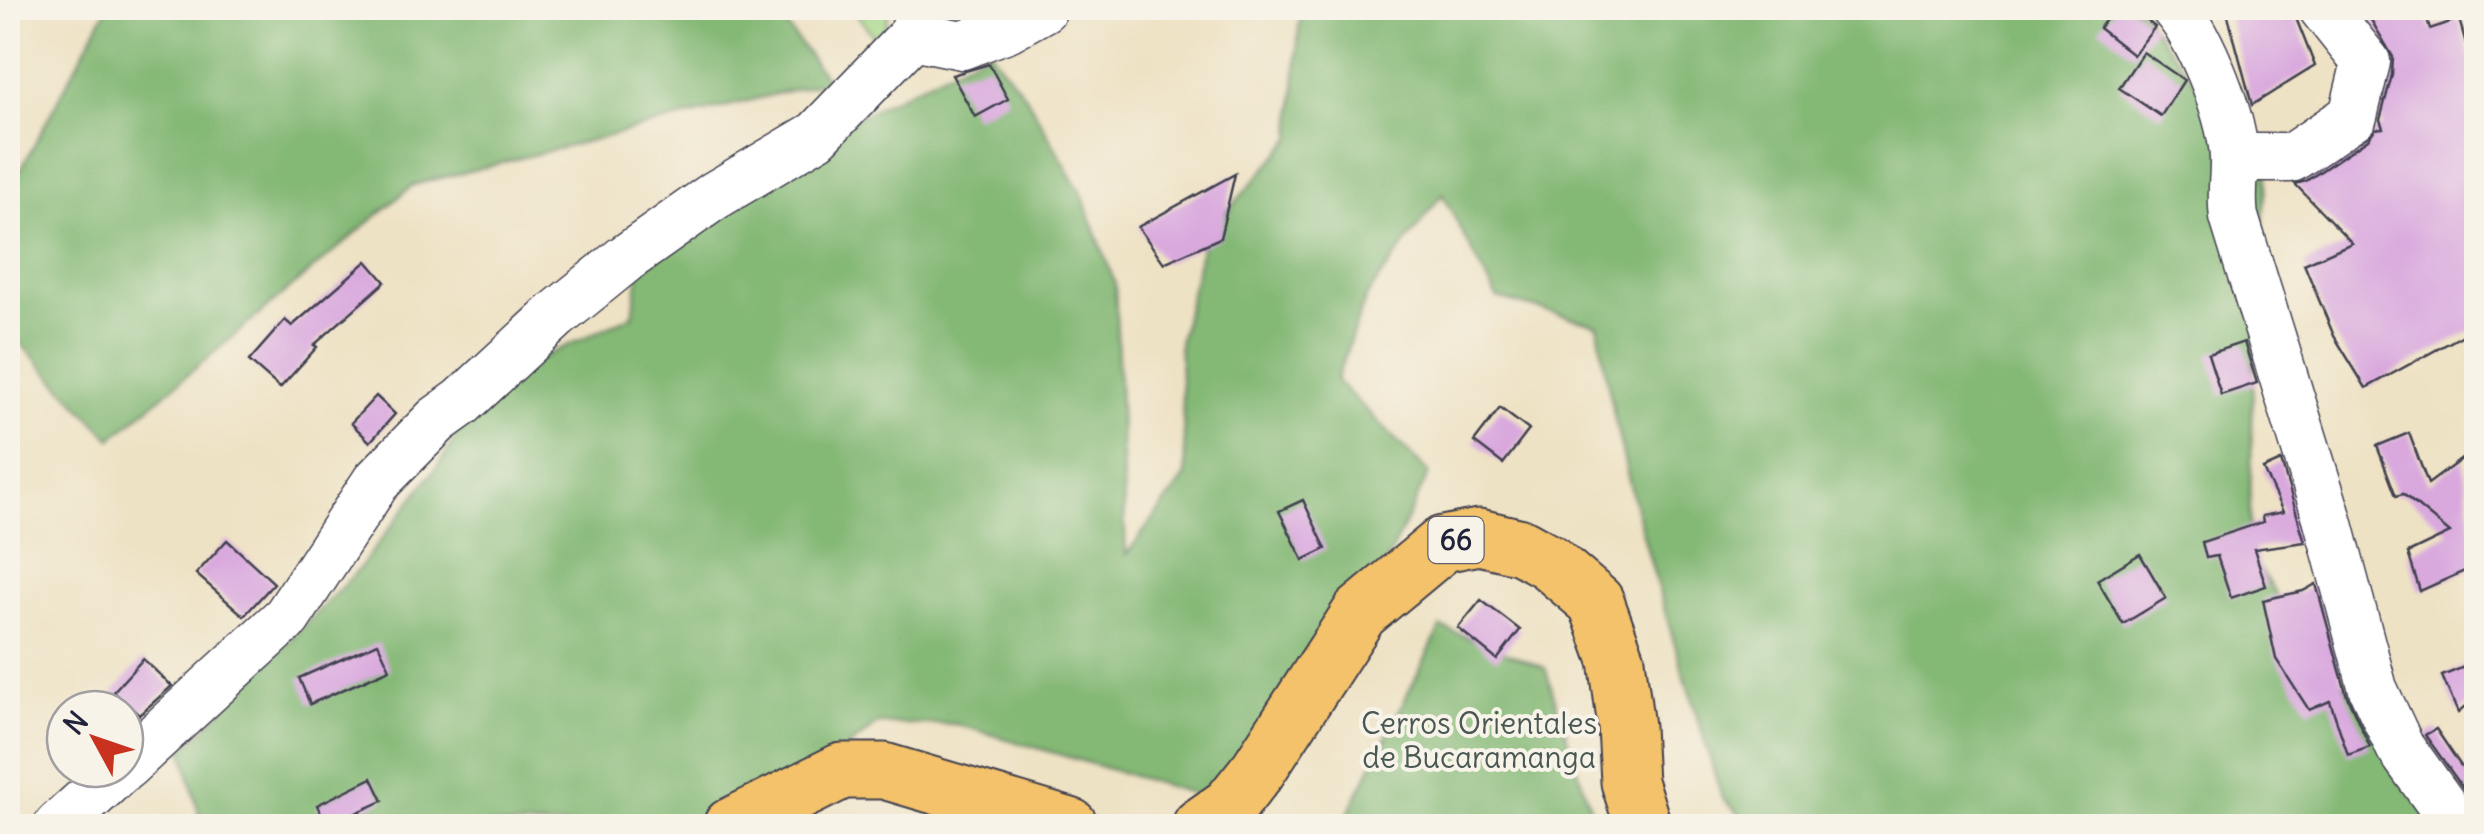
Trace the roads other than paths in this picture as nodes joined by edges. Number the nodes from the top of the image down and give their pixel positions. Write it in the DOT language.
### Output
graph roads {
  1 [pos="1044,8"];
  2 [pos="2175,8"];
  3 [pos="2323,8"];
  4 [pos="918,21"];
  5 [pos="2235,158"];
  6 [pos="145,747"];
  7 [pos="99,789"];
  8 [pos="58,826"];
  9 [pos="730,826"];
  10 [pos="1070,826"];
  11 [pos="1200,826"];
  12 [pos="1643,826"];
  13 [pos="2457,826"];
  1 -- 4 [label="street"];
  2 -- 5 [label="street"];
  3 -- 5 [label="street"];
  4 -- 6 [label="street"];
  5 -- 13 [label="street"];
  7 -- 8 [label="street"];
  9 -- 10 [label="highway"];
  11 -- 12 [label="highway, 66"];
}
